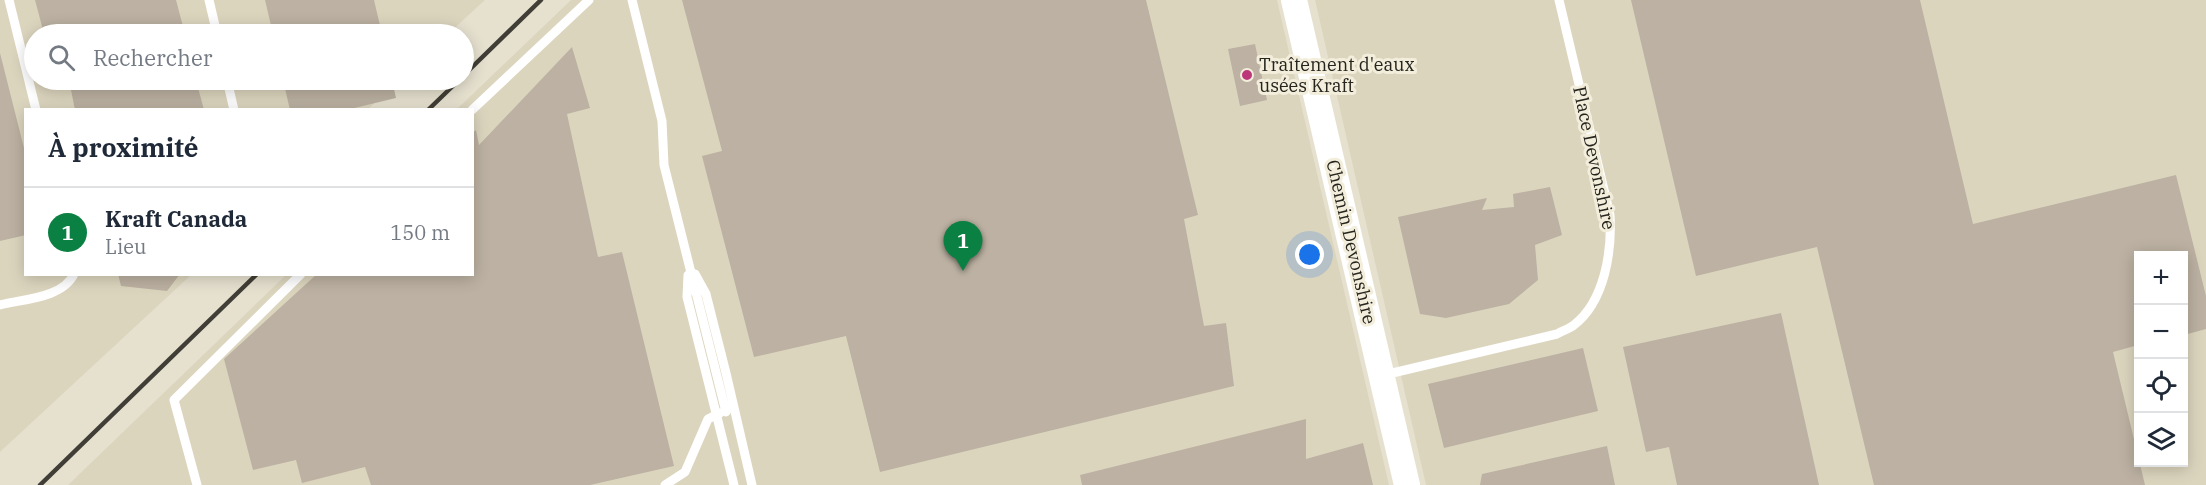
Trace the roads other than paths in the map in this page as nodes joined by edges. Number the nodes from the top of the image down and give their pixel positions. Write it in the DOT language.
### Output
graph roads {
  1 [pos="9,0"];
  2 [pos="209,0"];
  3 [pos="589,0"];
  4 [pos="632,0"];
  5 [pos="1294,0"];
  6 [pos="1559,0"];
  7 [pos="215,24"];
  8 [pos="24,61"];
  9 [pos="31,90"];
  10 [pos="229,90"];
  11 [pos="36,108"];
  12 [pos="234,108"];
  13 [pos="474,108"];
  14 [pos="688,260"];
  15 [pos="72,276"];
  16 [pos="299,276"];
  17 [pos="0,305"];
  18 [pos="1382,375"];
  19 [pos="725,412"];
  20 [pos="197,485"];
  21 [pos="665,485"];
  22 [pos="734,485"];
  23 [pos="752,485"];
  24 [pos="1407,485"];
  1 -- 8 [label="lane"];
  2 -- 7 [label="lane"];
  3 -- 13 [label="lane"];
  4 -- 14 [label="lane"];
  5 -- 18 [label="street, Chemin Devonshire"];
  6 -- 18 [label="lane, Place Devonshire"];
  9 -- 11 [label="lane"];
  10 -- 12 [label="lane"];
  14 -- 19 [label="lane"];
  14 -- 19 [label="lane"];
  15 -- 17 [label="lane"];
  16 -- 20 [label="lane"];
  18 -- 24 [label="street, Chemin Devonshire"];
  19 -- 21 [label="lane"];
  19 -- 22 [label="lane"];
  19 -- 23 [label="lane"];
}
